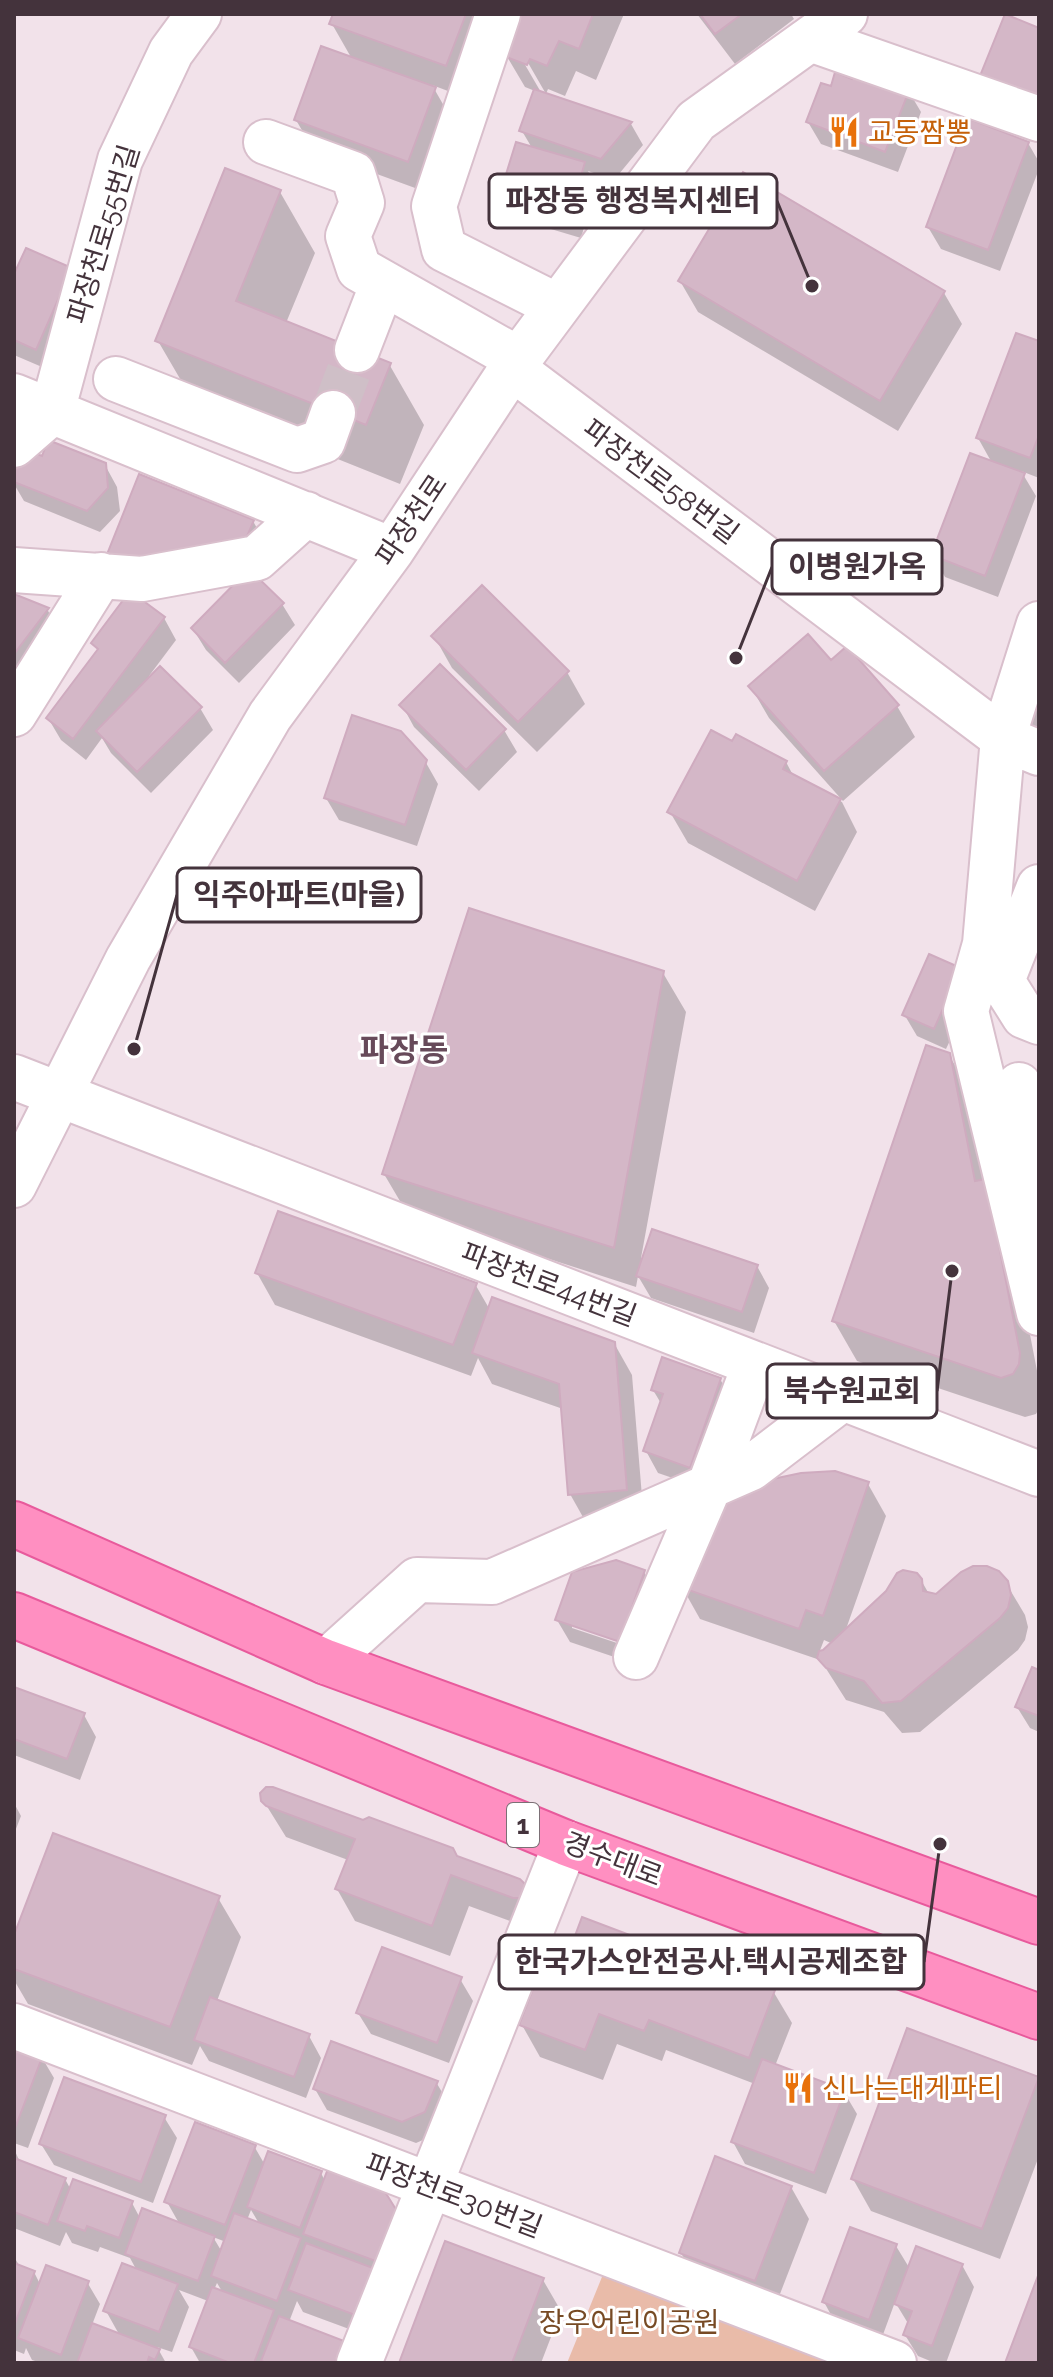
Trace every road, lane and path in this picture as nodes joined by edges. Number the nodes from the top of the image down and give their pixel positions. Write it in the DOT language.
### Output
graph roads {
  1 [pos="498,14"];
  2 [pos="196,18"];
  3 [pos="827,26"];
  4 [pos="1039,119"];
  5 [pos="266,142"];
  6 [pos="383,283"];
  7 [pos="557,306"];
  8 [pos="357,350"];
  9 [pos="515,363"];
  10 [pos="116,379"];
  11 [pos="33,404"];
  12 [pos="333,413"];
  13 [pos="14,445"];
  14 [pos="306,514"];
  15 [pos="392,550"];
  16 [pos="14,570"];
  17 [pos="101,575"];
  18 [pos="1039,624"];
  19 [pos="14,714"];
  20 [pos="1021,746"];
  21 [pos="1039,887"];
  22 [pos="1039,1022"];
  23 [pos="14,1077"];
  24 [pos="1019,1085"];
  25 [pos="59,1094"];
  26 [pos="14,1185"];
  27 [pos="1039,1192"];
  28 [pos="1033,1247"];
  29 [pos="1039,1313"];
  30 [pos="755,1364"];
  31 [pos="843,1398"];
  32 [pos="1036,1467"];
  33 [pos="709,1487"];
  34 [pos="14,1524"];
  35 [pos="14,1615"];
  36 [pos="636,1657"];
  37 [pos="326,1662"];
  38 [pos="566,1843"];
  39 [pos="1039,1922"];
  40 [pos="1039,2017"];
  41 [pos="14,2026"];
  42 [pos="428,2185"];
  43 [pos="359,2363"];
  44 [pos="894,2363"];
  1 -- 7 [label="street"];
  2 -- 11 [label="street, 파장천로55번길"];
  3 -- 4 [label="street"];
  3 -- 7 [label="street, 파장천로"];
  5 -- 6 [label="street, 파장천로58번길"];
  6 -- 8 [label="street"];
  6 -- 9 [label="street, 파장천로58번길"];
  7 -- 9 [label="street, 파장천로"];
  9 -- 15 [label="street, 파장천로"];
  9 -- 20 [label="street, 파장천로58번길"];
  10 -- 12 [label="street"];
  11 -- 13 [label="street"];
  11 -- 14 [label="street"];
  14 -- 15 [label="street"];
  14 -- 17 [label="street"];
  15 -- 25 [label="street, 파장천로"];
  16 -- 17 [label="street"];
  17 -- 19 [label="street"];
  18 -- 20 [label="street"];
  20 -- 28 [label="street"];
  21 -- 22 [label="street"];
  23 -- 25 [label="street"];
  24 -- 27 [label="street"];
  25 -- 26 [label="street, 파장천로"];
  25 -- 30 [label="street, 파장천로44번길"];
  28 -- 29 [label="street"];
  30 -- 31 [label="street, 파장천로44번길"];
  30 -- 33 [label="street"];
  31 -- 32 [label="street, 파장천로44번길"];
  31 -- 33 [label="street"];
  33 -- 36 [label="street"];
  33 -- 37 [label="street"];
  34 -- 37 [label="main road"];
  35 -- 38 [label="main road, 경수대로 / 1"];
  37 -- 39 [label="main road"];
  38 -- 40 [label="main road, 경수대로 / 1"];
  38 -- 42 [label="street"];
  41 -- 42 [label="street, 파장천로30번길"];
  42 -- 43 [label="street"];
  42 -- 44 [label="street, 파장천로30번길"];
}
